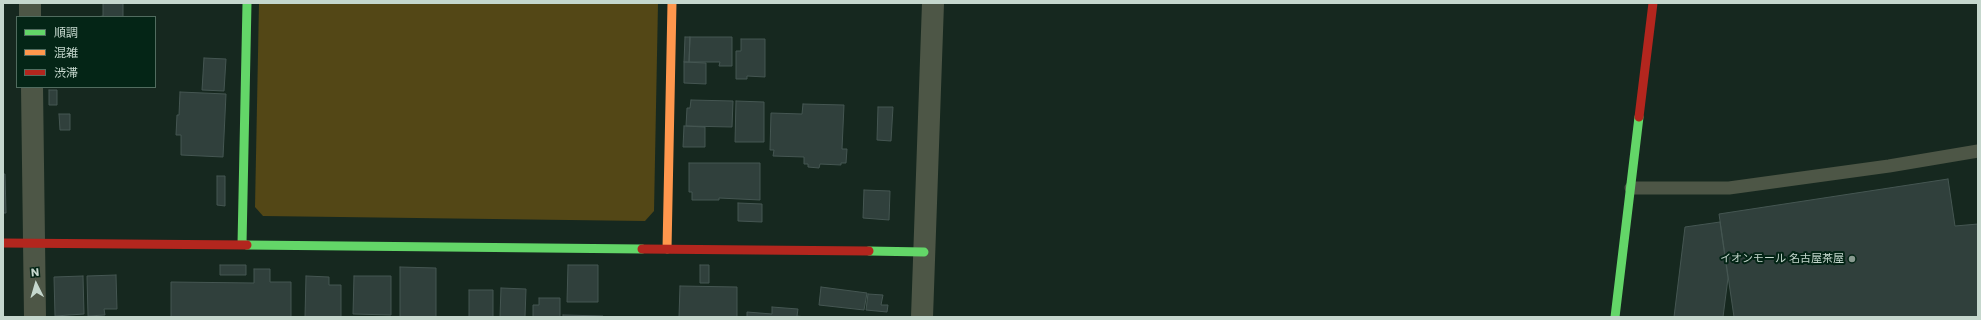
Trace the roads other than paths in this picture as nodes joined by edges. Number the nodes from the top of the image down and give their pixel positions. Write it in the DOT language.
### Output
graph roads {
  1 [pos="30,3"];
  2 [pos="247,3"];
  3 [pos="672,3"];
  4 [pos="933,3"];
  5 [pos="1653,3"];
  6 [pos="30,16"];
  7 [pos="32,88"];
  8 [pos="1978,151"];
  9 [pos="1630,188"];
  10 [pos="36,242"];
  11 [pos="3,243"];
  12 [pos="242,244"];
  13 [pos="667,249"];
  14 [pos="924,252"];
  15 [pos="35,317"];
  16 [pos="922,317"];
  17 [pos="1615,317"];
  1 -- 6 [label="street"];
  2 -- 12 [label="street"];
  3 -- 13 [label="street"];
  4 -- 14 [label="street"];
  5 -- 9 [label="street"];
  7 -- 10 [label="street"];
  8 -- 9 [label="lane"];
  9 -- 17 [label="street"];
  10 -- 11 [label="street"];
  10 -- 12 [label="street"];
  10 -- 15 [label="street"];
  12 -- 13 [label="street"];
  13 -- 14 [label="street"];
  14 -- 16 [label="street"];
}
